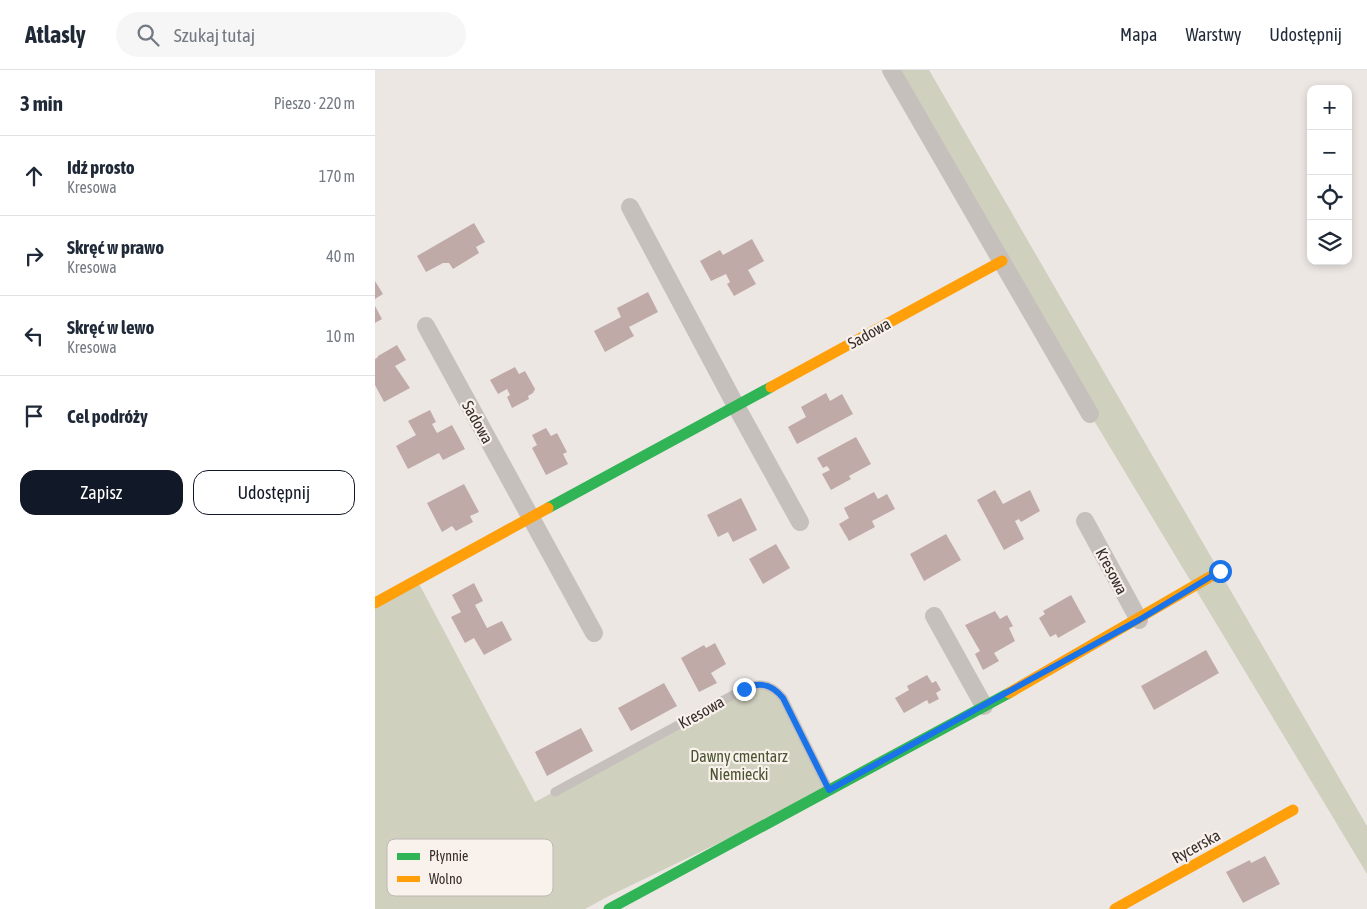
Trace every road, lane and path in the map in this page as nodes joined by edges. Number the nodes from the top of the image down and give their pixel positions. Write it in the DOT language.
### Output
graph roads {
  1 [pos="891,70"];
  2 [pos="630,207"];
  3 [pos="1002,261"];
  4 [pos="426,326"];
  5 [pos="736,406"];
  6 [pos="1091,414"];
  7 [pos="531,517"];
  8 [pos="1085,521"];
  9 [pos="800,522"];
  10 [pos="1220,571"];
  11 [pos="375,603"];
  12 [pos="934,616"];
  13 [pos="1139,620"];
  14 [pos="594,633"];
  15 [pos="984,706"];
  16 [pos="829,790"];
  17 [pos="555,792"];
  18 [pos="1293,810"];
  19 [pos="609,909"];
  20 [pos="1115,909"];
  1 -- 3 [label="street"];
  2 -- 5 [label="street"];
  3 -- 5 [label="street, Sadowa"];
  3 -- 6 [label="street"];
  4 -- 7 [label="street, Sadowa"];
  5 -- 7 [label="street, Sadowa"];
  5 -- 9 [label="street"];
  7 -- 11 [label="street, Sadowa"];
  7 -- 14 [label="street, Sadowa"];
  8 -- 13 [label="street, Kresowa"];
  10 -- 13 [label="street"];
  12 -- 15 [label="street"];
  13 -- 15 [label="street"];
  15 -- 16 [label="street"];
  16 -- 17 [label="lane, Kresowa"];
  16 -- 19 [label="street"];
  18 -- 20 [label="street, Rycerska"];
}
